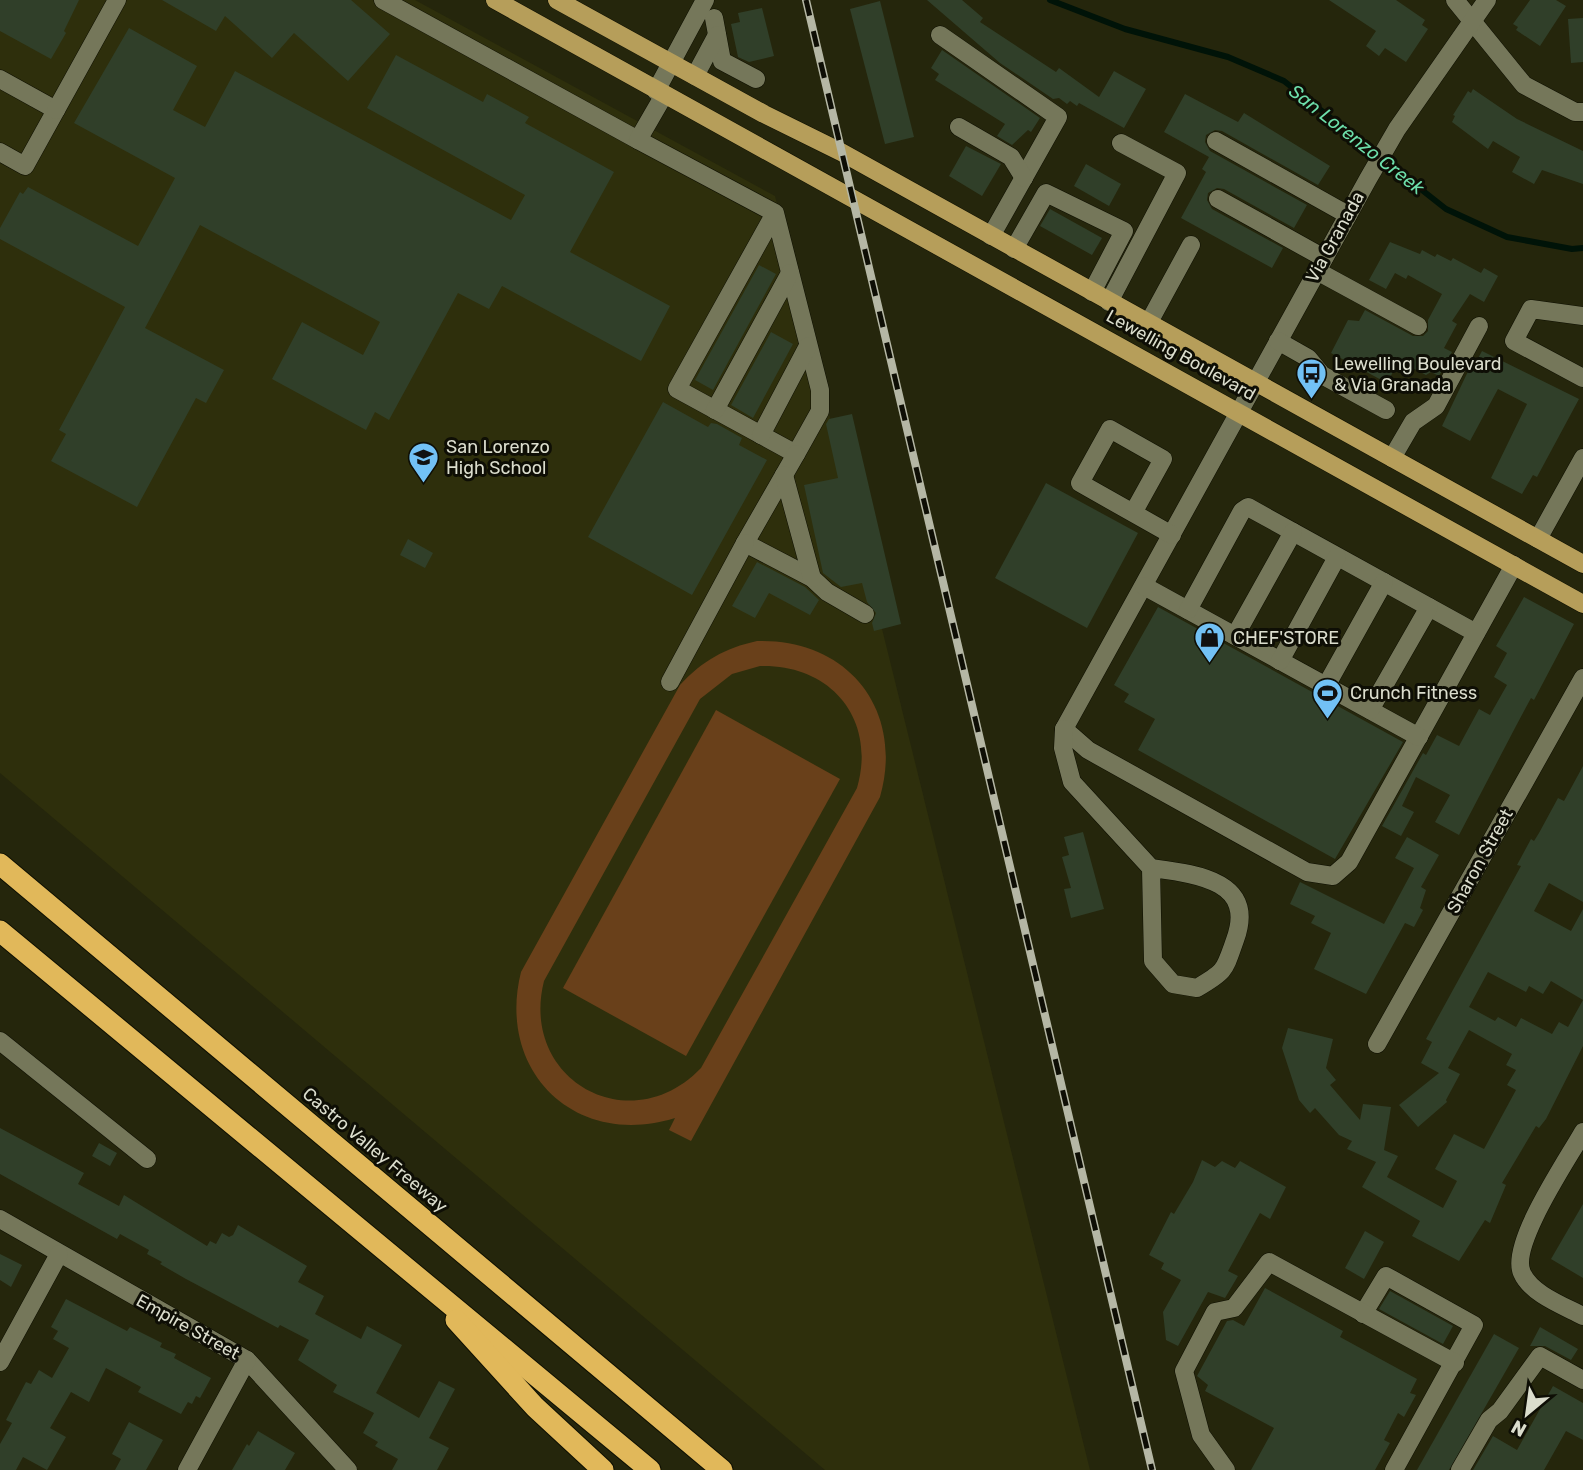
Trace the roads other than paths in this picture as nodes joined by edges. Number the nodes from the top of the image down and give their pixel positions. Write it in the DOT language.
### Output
graph roads {
  1 [pos="117,0"];
  2 [pos="383,0"];
  3 [pos="495,0"];
  4 [pos="705,0"];
  5 [pos="1455,0"];
  6 [pos="1487,0"];
  7 [pos="561,1"];
  8 [pos="1473,21"];
  9 [pos="940,35"];
  10 [pos="670,63"];
  11 [pos="695,76"];
  12 [pos="0,79"];
  13 [pos="756,79"];
  14 [pos="660,93"];
  15 [pos="56,110"];
  16 [pos="1583,112"];
  17 [pos="959,127"];
  18 [pos="638,140"];
  19 [pos="1216,141"];
  20 [pos="1121,143"];
  21 [pos="0,152"];
  22 [pos="1024,178"];
  23 [pos="1218,199"];
  24 [pos="775,213"];
  25 [pos="1348,215"];
  26 [pos="991,236"];
  27 [pos="1191,245"];
  28 [pos="1014,249"];
  29 [pos="1320,264"];
  30 [pos="790,274"];
  31 [pos="1092,292"];
  32 [pos="1109,302"];
  33 [pos="1583,316"];
  34 [pos="1148,324"];
  35 [pos="1418,326"];
  36 [pos="1479,326"];
  37 [pos="1278,341"];
  38 [pos="808,346"];
  39 [pos="1583,378"];
  40 [pos="1254,384"];
  41 [pos="715,410"];
  42 [pos="1386,410"];
  43 [pos="1240,411"];
  44 [pos="761,435"];
  45 [pos="796,454"];
  46 [pos="1392,458"];
  47 [pos="1583,458"];
  48 [pos="784,475"];
  49 [pos="1133,513"];
  50 [pos="1293,532"];
  51 [pos="1172,535"];
  52 [pos="1538,539"];
  53 [pos="746,543"];
  54 [pos="1337,557"];
  55 [pos="1583,564"];
  56 [pos="1514,565"];
  57 [pos="812,578"];
  58 [pos="1384,582"];
  59 [pos="1144,586"];
  60 [pos="1583,604"];
  61 [pos="1429,607"];
  62 [pos="1188,610"];
  63 [pos="865,614"];
  64 [pos="1476,633"];
  65 [pos="1235,636"];
  66 [pos="1280,661"];
  67 [pos="1583,678"];
  68 [pos="670,681"];
  69 [pos="1326,686"];
  70 [pos="1370,710"];
  71 [pos="1063,729"];
  72 [pos="1419,737"];
  73 [pos="0,864"];
  74 [pos="1151,868"];
  75 [pos="0,931"];
  76 [pos="0,1041"];
  77 [pos="1377,1044"];
  78 [pos="1583,1132"];
  79 [pos="147,1159"];
  80 [pos="0,1219"];
  81 [pos="59,1254"];
  82 [pos="422,1278"];
  83 [pos="1363,1314"];
  84 [pos="1583,1316"];
  85 [pos="247,1360"];
  86 [pos="0,1362"];
  87 [pos="1455,1363"];
  88 [pos="1583,1380"];
  89 [pos="187,1470"];
  90 [pos="348,1470"];
  91 [pos="603,1470"];
  92 [pos="650,1470"];
  93 [pos="722,1470"];
  94 [pos="1226,1470"];
  95 [pos="1394,1470"];
  96 [pos="1460,1470"];
  1 -- 15 [label="street"];
  2 -- 18 [label="street"];
  3 -- 14 [label="main road, Lewelling Boulevard"];
  4 -- 10 [label="street"];
  5 -- 8 [label="street"];
  6 -- 8 [label="street, Via Granada"];
  7 -- 10 [label="main road, Lewelling Boulevard"];
  8 -- 16 [label="street"];
  8 -- 25 [label="street, Via Granada"];
  9 -- 22 [label="street"];
  10 -- 11 [label="main road, Lewelling Boulevard"];
  10 -- 14 [label="street"];
  11 -- 13 [label="street"];
  11 -- 26 [label="main road, Lewelling Boulevard"];
  12 -- 15 [label="street"];
  14 -- 18 [label="street"];
  14 -- 43 [label="main road, Lewelling Boulevard"];
  15 -- 21 [label="street"];
  17 -- 22 [label="street"];
  18 -- 24 [label="street"];
  19 -- 25 [label="street"];
  20 -- 32 [label="street"];
  22 -- 26 [label="street"];
  23 -- 29 [label="street"];
  24 -- 30 [label="street"];
  24 -- 41 [label="street"];
  25 -- 29 [label="street, Via Granada"];
  26 -- 28 [label="main road, Lewelling Boulevard"];
  27 -- 34 [label="street"];
  28 -- 31 [label="main road, Lewelling Boulevard"];
  28 -- 31 [label="street"];
  29 -- 35 [label="street"];
  29 -- 37 [label="street, Via Granada"];
  30 -- 38 [label="street"];
  30 -- 41 [label="street"];
  31 -- 32 [label="main road, Lewelling Boulevard"];
  32 -- 34 [label="main road, Lewelling Boulevard"];
  33 -- 39 [label="street"];
  34 -- 40 [label="main road, Lewelling Boulevard"];
  36 -- 46 [label="street"];
  37 -- 40 [label="street, Via Granada"];
  37 -- 42 [label="street"];
  38 -- 44 [label="street"];
  38 -- 45 [label="street"];
  40 -- 43 [label="street, Via Granada"];
  40 -- 46 [label="main road, Lewelling Boulevard"];
  41 -- 44 [label="street"];
  43 -- 51 [label="street, Via Granada"];
  43 -- 56 [label="main road, Lewelling Boulevard"];
  44 -- 45 [label="street"];
  45 -- 48 [label="street"];
  46 -- 52 [label="main road, Lewelling Boulevard"];
  47 -- 52 [label="street"];
  48 -- 53 [label="street"];
  48 -- 57 [label="street"];
  49 -- 49 [label="street"];
  49 -- 51 [label="street"];
  50 -- 54 [label="street"];
  50 -- 62 [label="street"];
  50 -- 65 [label="street"];
  51 -- 59 [label="street, Via Granada"];
  52 -- 55 [label="main road, Lewelling Boulevard"];
  53 -- 57 [label="street"];
  53 -- 68 [label="street"];
  54 -- 58 [label="street"];
  54 -- 66 [label="street"];
  56 -- 60 [label="main road, Lewelling Boulevard"];
  56 -- 64 [label="street"];
  57 -- 63 [label="street"];
  58 -- 61 [label="street"];
  58 -- 69 [label="street"];
  59 -- 62 [label="street"];
  59 -- 71 [label="street, Via Granada"];
  61 -- 64 [label="street"];
  61 -- 70 [label="street"];
  62 -- 65 [label="street"];
  64 -- 72 [label="street"];
  65 -- 66 [label="street"];
  66 -- 69 [label="street"];
  67 -- 77 [label="street, Sharon Street"];
  69 -- 70 [label="street"];
  70 -- 72 [label="street"];
  71 -- 72 [label="street"];
  71 -- 74 [label="street"];
  73 -- 93 [label="highway, Castro Valley Freeway"];
  74 -- 74 [label="street"];
  75 -- 82 [label="highway"];
  76 -- 79 [label="street"];
  78 -- 84 [label="street"];
  80 -- 81 [label="street, Empire Street"];
  81 -- 85 [label="street, Empire Street"];
  81 -- 86 [label="street"];
  82 -- 91 [label="highway"];
  82 -- 92 [label="highway"];
  83 -- 87 [label="street"];
  83 -- 87 [label="street"];
  83 -- 94 [label="street"];
  85 -- 89 [label="street"];
  85 -- 90 [label="street, Empire Street"];
  87 -- 95 [label="street"];
  88 -- 96 [label="street"];
}
